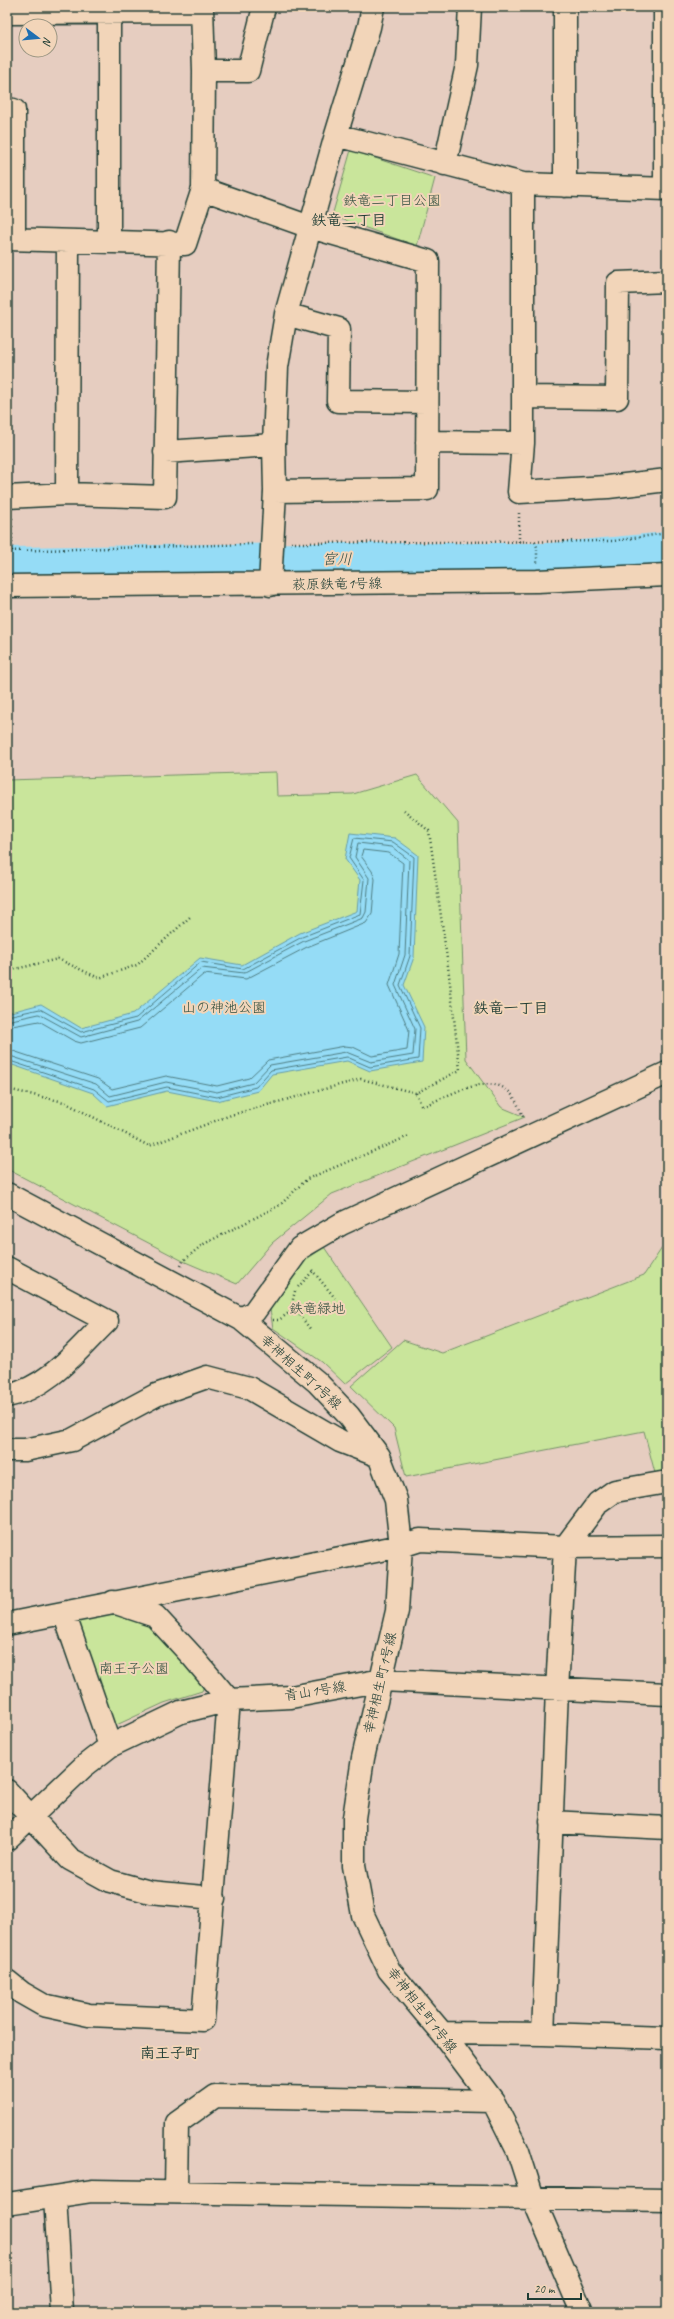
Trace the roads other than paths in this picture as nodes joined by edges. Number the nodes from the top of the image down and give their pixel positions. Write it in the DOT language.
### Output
graph roads {
  1 [pos="264,7"];
  2 [pos="373,7"];
  3 [pos="470,7"];
  4 [pos="565,7"];
  5 [pos="665,7"];
  6 [pos="202,9"];
  7 [pos="109,12"];
  8 [pos="7,13"];
  9 [pos="204,70"];
  10 [pos="7,109"];
  11 [pos="336,135"];
  12 [pos="445,164"];
  13 [pos="523,184"];
  14 [pos="565,186"];
  15 [pos="203,189"];
  16 [pos="666,189"];
  17 [pos="310,227"];
  18 [pos="10,239"];
  19 [pos="109,241"];
  20 [pos="68,242"];
  21 [pos="169,242"];
  22 [pos="667,281"];
  23 [pos="286,314"];
  24 [pos="523,397"];
  25 [pos="426,402"];
  26 [pos="426,442"];
  27 [pos="523,443"];
  28 [pos="274,445"];
  29 [pos="165,452"];
  30 [pos="667,480"];
  31 [pos="275,492"];
  32 [pos="67,494"];
  33 [pos="10,497"];
  34 [pos="667,575"];
  35 [pos="270,581"];
  36 [pos="7,586"];
  37 [pos="667,1073"];
  38 [pos="7,1194"];
  39 [pos="10,1273"];
  40 [pos="241,1319"];
  41 [pos="7,1396"];
  42 [pos="7,1450"];
  43 [pos="379,1456"];
  44 [pos="667,1482"];
  45 [pos="401,1546"];
  46 [pos="667,1546"];
  47 [pos="565,1547"];
  48 [pos="113,1602"];
  49 [pos="64,1613"];
  50 [pos="7,1624"];
  51 [pos="382,1680"];
  52 [pos="557,1690"];
  53 [pos="667,1694"];
  54 [pos="229,1700"];
  55 [pos="110,1746"];
  56 [pos="7,1791"];
  57 [pos="30,1817"];
  58 [pos="551,1822"];
  59 [pos="667,1828"];
  60 [pos="7,1839"];
  61 [pos="214,1898"];
  62 [pos="7,1981"];
  63 [pos="442,2033"];
  64 [pos="543,2034"];
  65 [pos="667,2038"];
  66 [pos="493,2101"];
  67 [pos="176,2192"];
  68 [pos="55,2197"];
  69 [pos="533,2198"];
  70 [pos="667,2200"];
  71 [pos="7,2204"];
  72 [pos="62,2312"];
  73 [pos="582,2312"];
  1 -- 9 [label="street"];
  2 -- 11 [label="street"];
  3 -- 12 [label="street"];
  4 -- 14 [label="street"];
  5 -- 16 [label="street"];
  6 -- 7 [label="street"];
  6 -- 9 [label="street"];
  7 -- 8 [label="street"];
  7 -- 19 [label="street"];
  9 -- 15 [label="street"];
  10 -- 18 [label="street"];
  11 -- 12 [label="street"];
  11 -- 17 [label="street"];
  12 -- 13 [label="street"];
  13 -- 14 [label="street"];
  13 -- 24 [label="street"];
  14 -- 16 [label="street"];
  15 -- 17 [label="street"];
  15 -- 21 [label="street"];
  17 -- 23 [label="street"];
  17 -- 25 [label="street"];
  18 -- 20 [label="street"];
  19 -- 20 [label="street"];
  19 -- 21 [label="street"];
  20 -- 32 [label="street"];
  21 -- 29 [label="street"];
  22 -- 24 [label="street"];
  23 -- 25 [label="street"];
  23 -- 28 [label="street"];
  24 -- 27 [label="street"];
  25 -- 26 [label="street"];
  26 -- 27 [label="street"];
  26 -- 31 [label="street"];
  27 -- 30 [label="street"];
  28 -- 29 [label="street"];
  28 -- 31 [label="street"];
  29 -- 32 [label="street"];
  31 -- 35 [label="street"];
  32 -- 33 [label="street"];
  34 -- 35 [label="street, 萩原鉄竜1号線"];
  35 -- 36 [label="street, 萩原鉄竜1号線"];
  37 -- 40 [label="street"];
  38 -- 40 [label="street, 幸神相生町1号線"];
  39 -- 41 [label="street"];
  40 -- 43 [label="street, 幸神相生町1号線"];
  42 -- 43 [label="street"];
  43 -- 45 [label="street, 幸神相生町1号線"];
  44 -- 47 [label="street"];
  45 -- 47 [label="street"];
  45 -- 48 [label="street"];
  45 -- 51 [label="street, 幸神相生町1号線"];
  46 -- 47 [label="street"];
  47 -- 52 [label="street"];
  48 -- 49 [label="street"];
  48 -- 54 [label="street"];
  49 -- 50 [label="street"];
  49 -- 55 [label="street"];
  51 -- 52 [label="street, 青山1号線"];
  51 -- 54 [label="street, 青山1号線"];
  51 -- 63 [label="street, 幸神相生町1号線"];
  52 -- 53 [label="street, 青山1号線"];
  52 -- 58 [label="street"];
  54 -- 55 [label="street, 青山1号線"];
  54 -- 61 [label="street"];
  55 -- 57 [label="street, 青山1号線"];
  56 -- 57 [label="street"];
  57 -- 60 [label="street, 青山1号線"];
  57 -- 61 [label="street"];
  58 -- 59 [label="street"];
  58 -- 64 [label="street"];
  61 -- 62 [label="street"];
  63 -- 64 [label="street"];
  63 -- 66 [label="street, 幸神相生町1号線"];
  64 -- 65 [label="street"];
  66 -- 67 [label="street"];
  66 -- 69 [label="street, 幸神相生町1号線"];
  67 -- 68 [label="street"];
  67 -- 69 [label="street"];
  68 -- 71 [label="street"];
  68 -- 72 [label="street"];
  69 -- 70 [label="street"];
  69 -- 73 [label="street, 幸神相生町1号線"];
}
